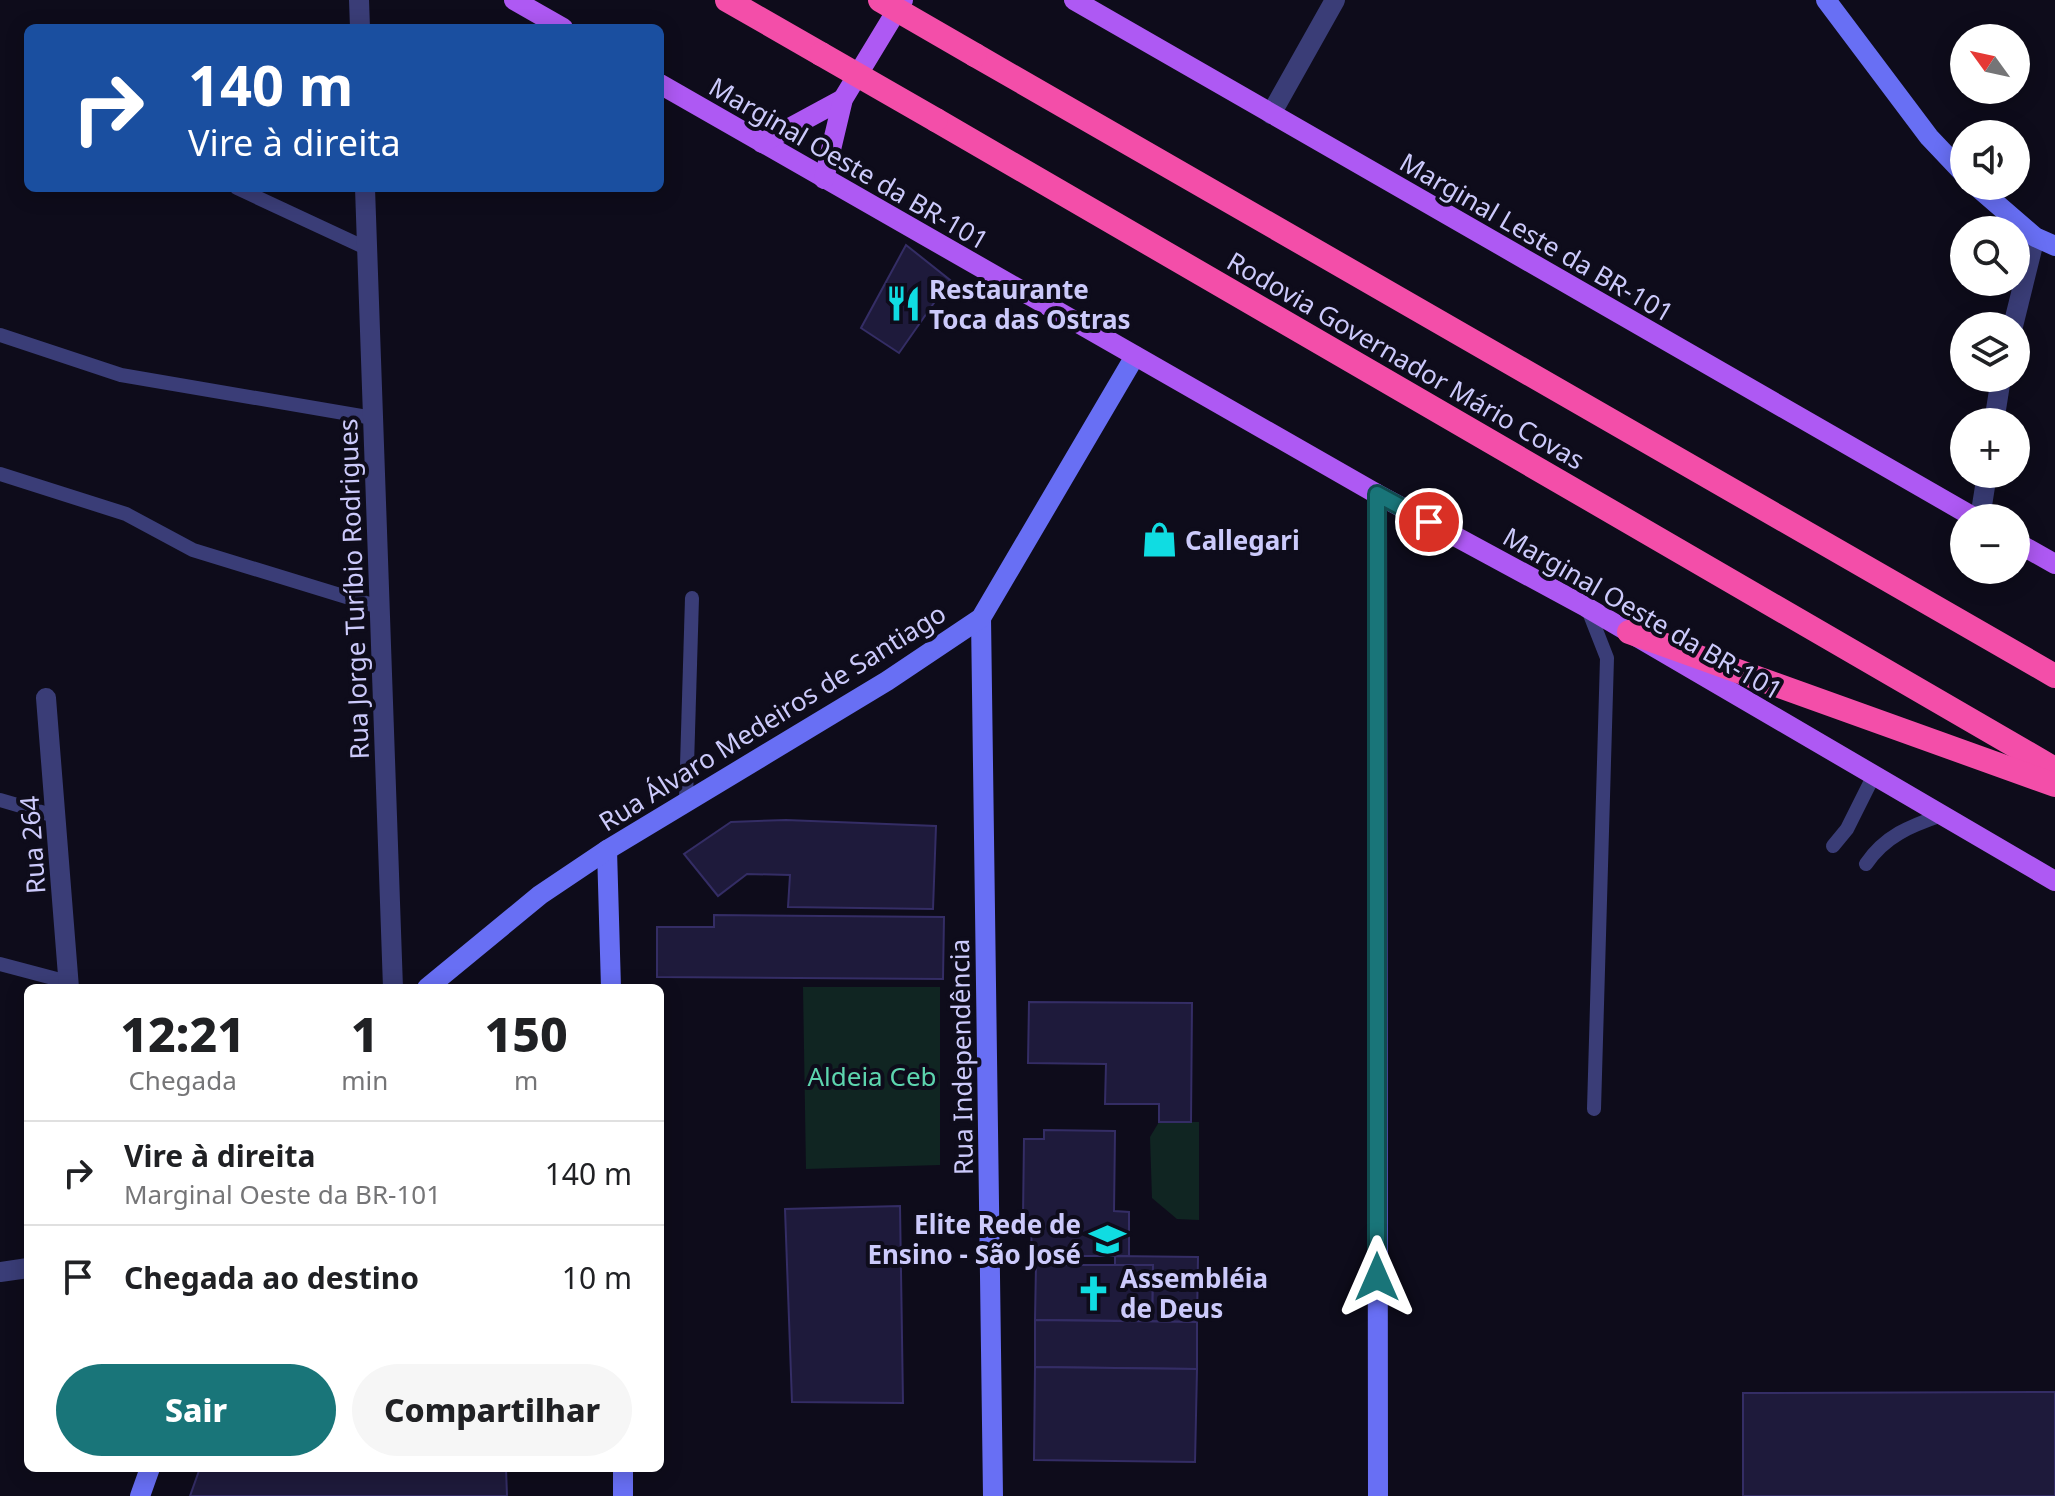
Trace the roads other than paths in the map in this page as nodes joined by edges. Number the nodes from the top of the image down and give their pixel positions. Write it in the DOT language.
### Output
graph roads {
  1 [pos="359,0"];
  2 [pos="514,0"];
  3 [pos="727,0"];
  4 [pos="880,0"];
  5 [pos="903,0"];
  6 [pos="1074,0"];
  7 [pos="1335,0"];
  8 [pos="1826,0"];
  9 [pos="360,24"];
  10 [pos="556,24"];
  11 [pos="664,86"];
  12 [pos="843,99"];
  13 [pos="1271,114"];
  14 [pos="762,143"];
  15 [pos="1950,159"];
  16 [pos="824,179"];
  17 [pos="246,192"];
  18 [pos="365,192"];
  19 [pos="1992,200"];
  20 [pos="2035,237"];
  21 [pos="2055,246"];
  22 [pos="368,249"];
  23 [pos="2016,312"];
  24 [pos="0,335"];
  25 [pos="1135,356"];
  26 [pos="373,418"];
  27 [pos="0,474"];
  28 [pos="1377,494"];
  29 [pos="1954,504"];
  30 [pos="2030,550"];
  31 [pos="2055,564"];
  32 [pos="692,598"];
  33 [pos="379,607"];
  34 [pos="1586,607"];
  35 [pos="981,618"];
  36 [pos="1629,632"];
  37 [pos="2055,676"];
  38 [pos="46,698"];
  39 [pos="2055,769"];
  40 [pos="1873,777"];
  41 [pos="2055,785"];
  42 [pos="686,799"];
  43 [pos="0,800"];
  44 [pos="1942,815"];
  45 [pos="55,816"];
  46 [pos="1833,846"];
  47 [pos="607,850"];
  48 [pos="1866,864"];
  49 [pos="2055,881"];
  50 [pos="0,964"];
  51 [pos="66,984"];
  52 [pos="69,984"];
  53 [pos="393,984"];
  54 [pos="432,984"];
  55 [pos="611,984"];
  56 [pos="1594,1109"];
  57 [pos="24,1269"];
  58 [pos="0,1272"];
  59 [pos="149,1472"];
  60 [pos="623,1472"];
  61 [pos="140,1496"];
  62 [pos="623,1496"];
  63 [pos="993,1496"];
  64 [pos="1378,1496"];
  1 -- 9 [label="street"];
  2 -- 10 [label="main road"];
  3 -- 39 [label="highway, Rodovia Governador Mário Covas, bridge"];
  4 -- 37 [label="highway, Rodovia Governador Mário Covas, bridge"];
  5 -- 12 [label="main road"];
  6 -- 13 [label="main road, Marginal Leste da BR-101"];
  7 -- 13 [label="street"];
  8 -- 15 [label="main road"];
  11 -- 14 [label="main road, Marginal Oeste da BR-101"];
  12 -- 14 [label="main road"];
  12 -- 16 [label="main road"];
  13 -- 29 [label="main road, Marginal Leste da BR-101"];
  14 -- 16 [label="main road, Marginal Oeste da BR-101"];
  16 -- 25 [label="main road, Marginal Oeste da BR-101"];
  17 -- 22 [label="lane"];
  18 -- 22 [label="street, Rua Jorge Turíbio Rodrigues"];
  19 -- 20 [label="main road"];
  20 -- 21 [label="main road"];
  20 -- 23 [label="street"];
  22 -- 26 [label="street, Rua Jorge Turíbio Rodrigues"];
  24 -- 26 [label="lane"];
  25 -- 28 [label="main road, Marginal Oeste da BR-101"];
  25 -- 35 [label="main road, Rua Álvaro Medeiros de Santiago"];
  26 -- 33 [label="street, Rua Jorge Turíbio Rodrigues"];
  27 -- 33 [label="lane"];
  28 -- 34 [label="main road, Marginal Oeste da BR-101"];
  28 -- 64 [label="main road"];
  30 -- 31 [label="main road"];
  32 -- 42 [label="lane"];
  33 -- 53 [label="street, Rua Jorge Turíbio Rodrigues"];
  34 -- 36 [label="main road, Marginal Oeste da BR-101"];
  34 -- 56 [label="lane"];
  35 -- 42 [label="main road, Rua Álvaro Medeiros de Santiago"];
  35 -- 63 [label="main road, Rua Independência"];
  36 -- 40 [label="main road, Marginal Oeste da BR-101"];
  36 -- 41 [label="highway"];
  38 -- 45 [label="street, Rua 264"];
  40 -- 44 [label="main road, Marginal Oeste da BR-101"];
  40 -- 46 [label="lane"];
  42 -- 47 [label="main road, Rua Álvaro Medeiros de Santiago"];
  43 -- 45 [label="lane"];
  44 -- 48 [label="lane"];
  44 -- 49 [label="main road, Marginal Oeste da BR-101"];
  45 -- 52 [label="street, Rua 264"];
  47 -- 54 [label="main road, Rua Álvaro Medeiros de Santiago"];
  47 -- 55 [label="main road"];
  50 -- 51 [label="lane"];
  57 -- 58 [label="street"];
  59 -- 61 [label="main road"];
  60 -- 62 [label="main road"];
}
